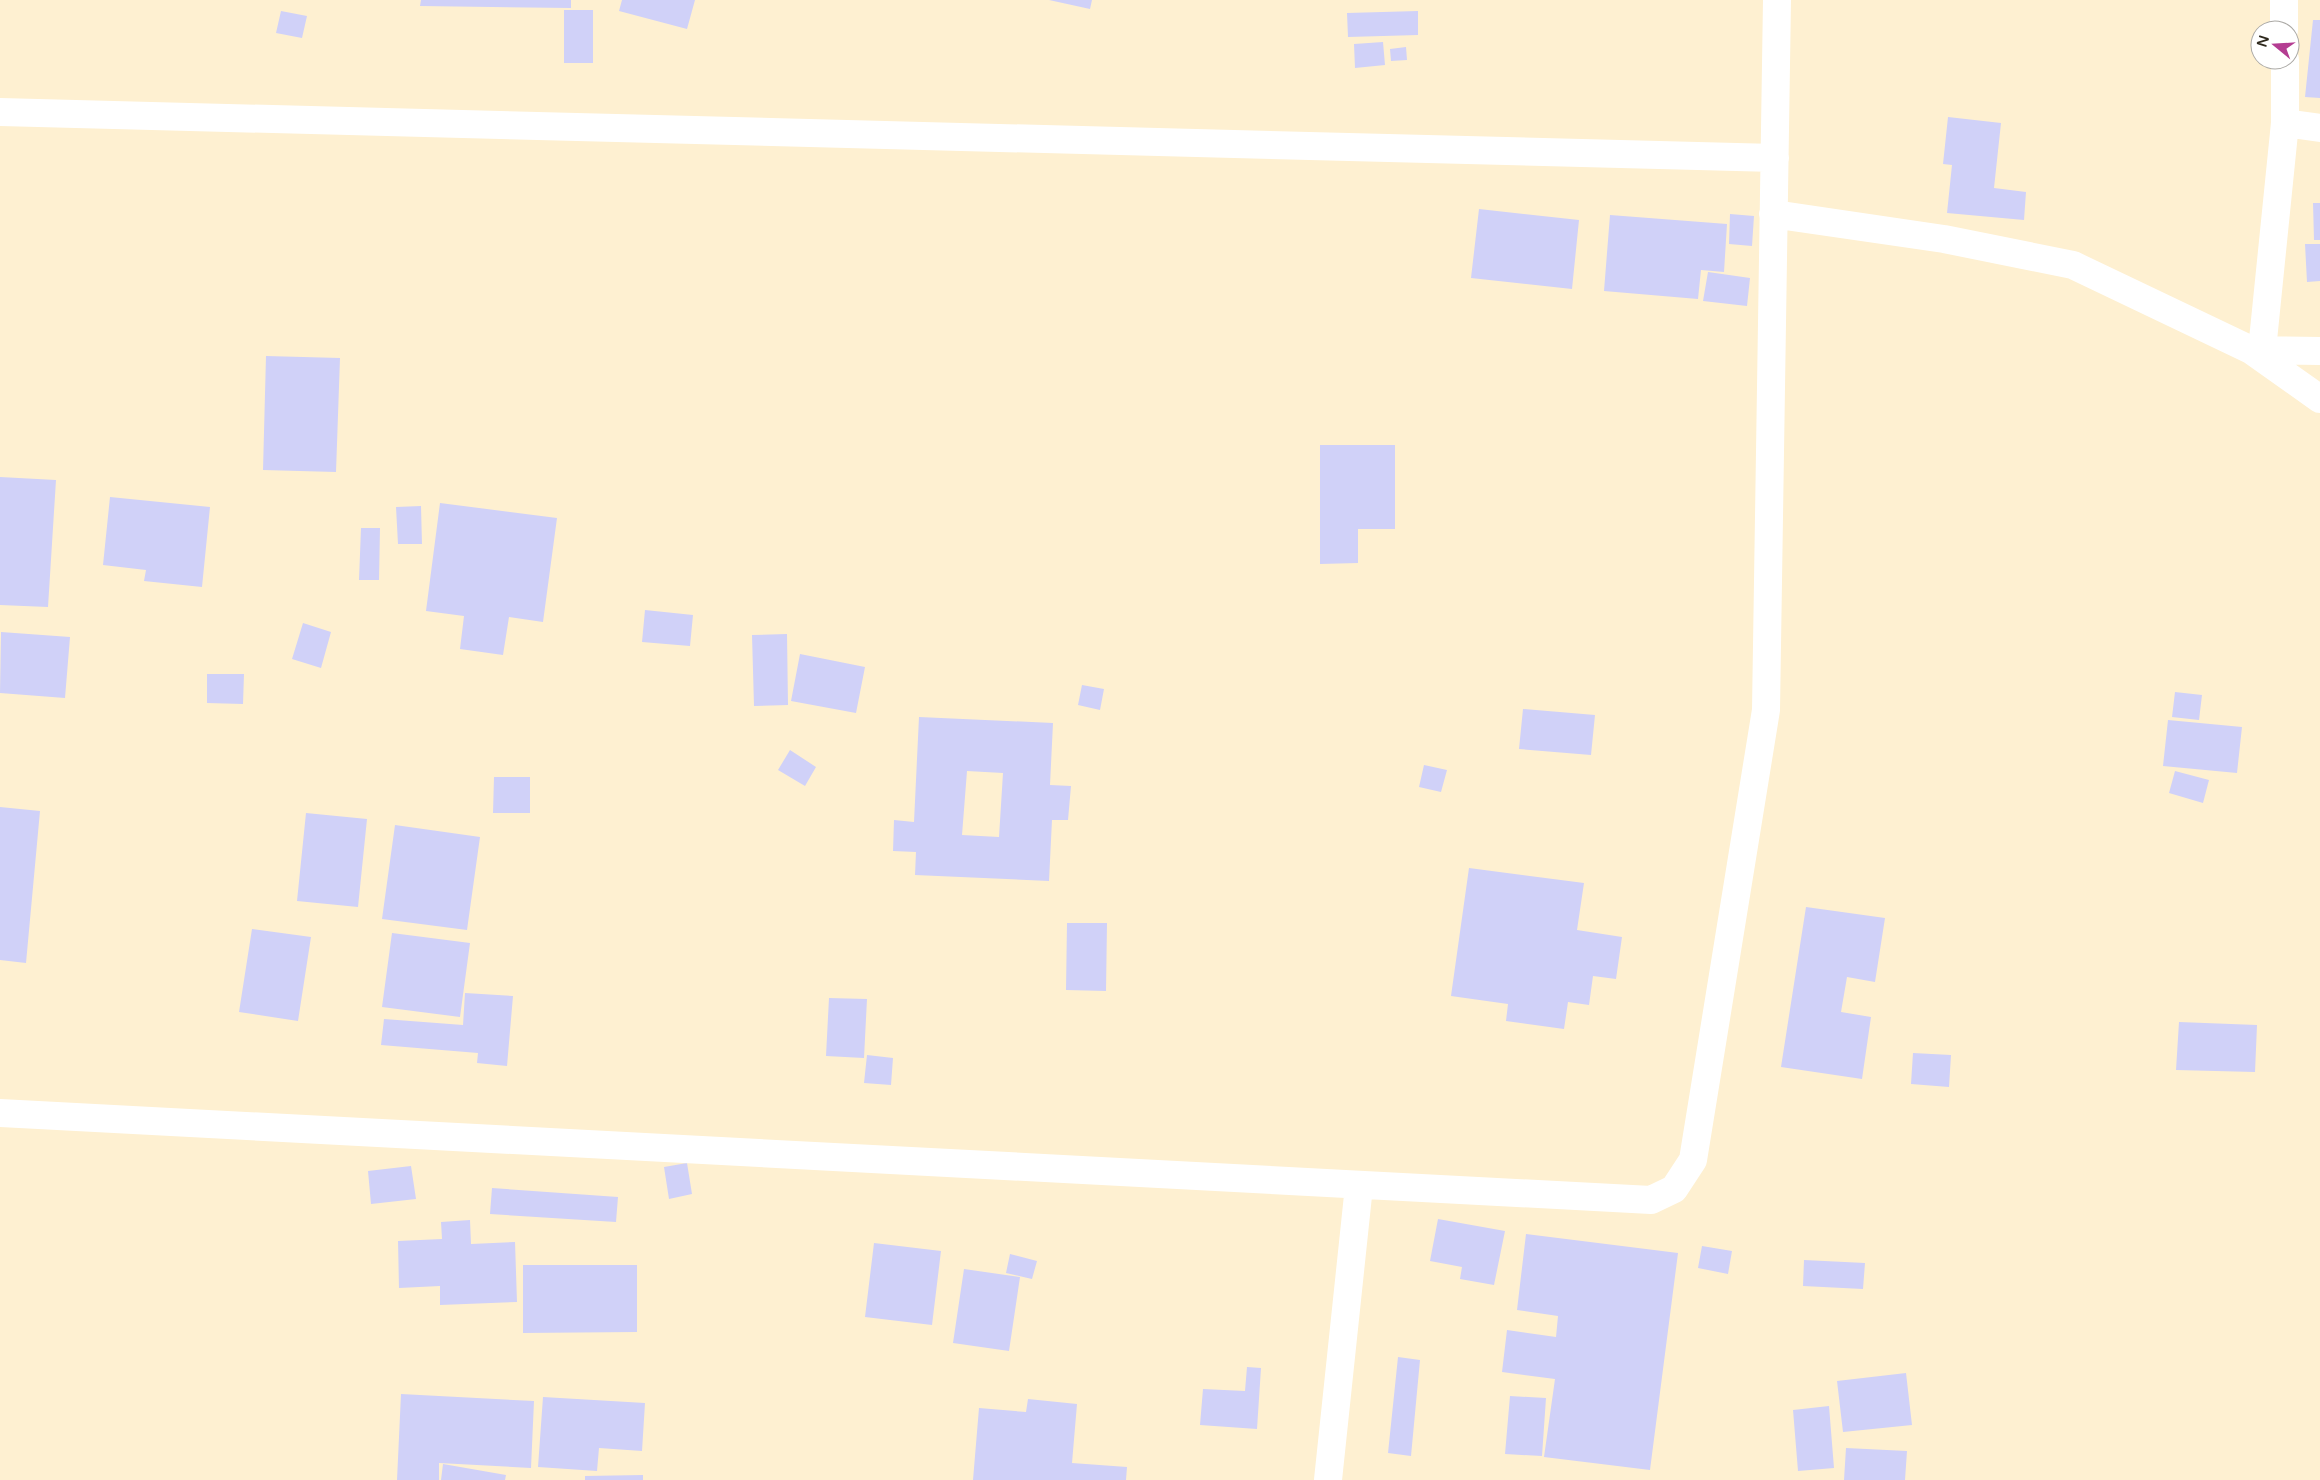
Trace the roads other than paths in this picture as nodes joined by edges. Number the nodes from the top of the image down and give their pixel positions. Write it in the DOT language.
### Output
graph roads {
  1 [pos="1777,0"];
  2 [pos="2284,0"];
  3 [pos="2284,20"];
  4 [pos="2285,70"];
  5 [pos="0,112"];
  6 [pos="2285,123"];
  7 [pos="2320,128"];
  8 [pos="1775,158"];
  9 [pos="1774,214"];
  10 [pos="2257,350"];
  11 [pos="2320,351"];
  12 [pos="2320,399"];
  13 [pos="0,1113"];
  14 [pos="1359,1186"];
  15 [pos="1328,1480"];
  1 -- 8 [label="street"];
  2 -- 3 [label="street"];
  4 -- 6 [label="street"];
  5 -- 8 [label="street"];
  6 -- 7 [label="street"];
  6 -- 10 [label="street"];
  8 -- 9 [label="street"];
  9 -- 10 [label="street"];
  9 -- 14 [label="street"];
  10 -- 11 [label="street"];
  10 -- 12 [label="street"];
  13 -- 14 [label="street"];
  14 -- 15 [label="street"];
}
